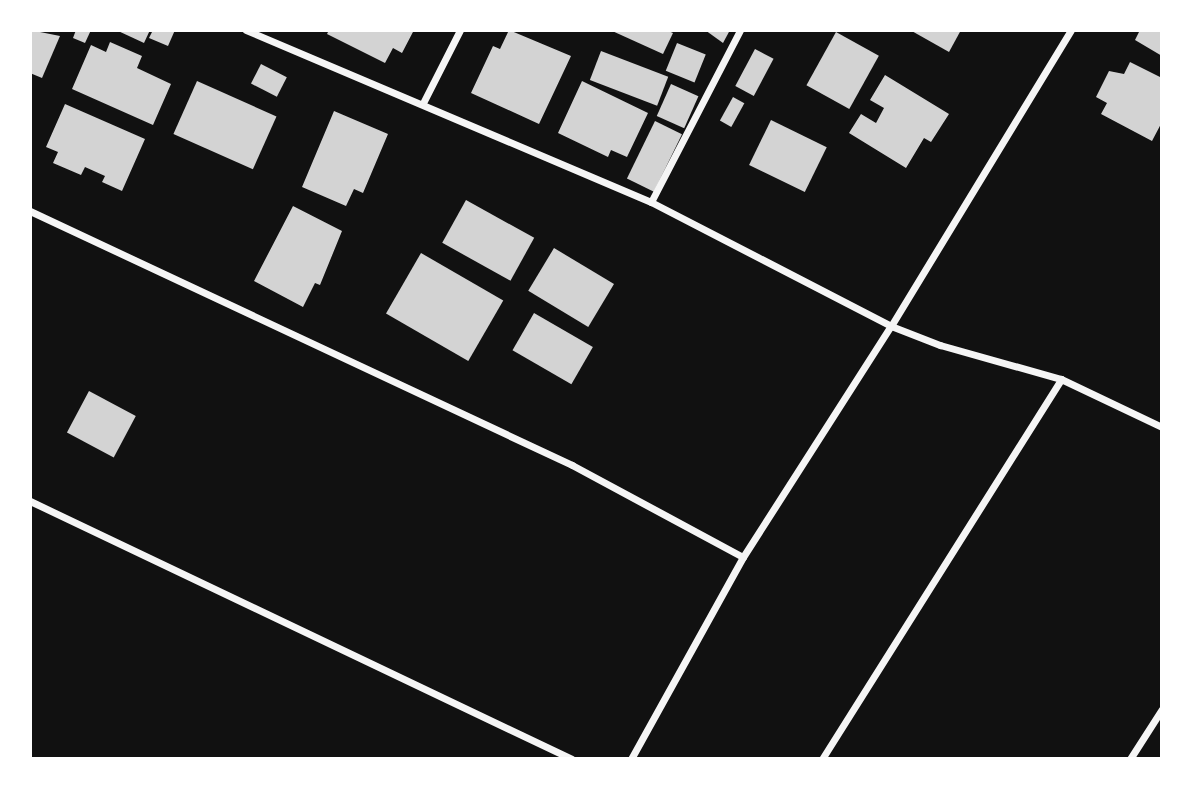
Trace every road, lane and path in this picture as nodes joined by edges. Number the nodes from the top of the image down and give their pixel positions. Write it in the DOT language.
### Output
graph roads {
  1 [pos="246,30"];
  2 [pos="460,30"];
  3 [pos="740,30"];
  4 [pos="1071,30"];
  5 [pos="423,103"];
  6 [pos="651,202"];
  7 [pos="30,211"];
  8 [pos="891,326"];
  9 [pos="1061,379"];
  10 [pos="1162,428"];
  11 [pos="30,501"];
  12 [pos="743,557"];
  13 [pos="1162,709"];
  14 [pos="572,759"];
  15 [pos="631,759"];
  16 [pos="822,759"];
  17 [pos="1130,759"];
  1 -- 5 [label="street"];
  2 -- 5 [label="street"];
  3 -- 6 [label="street"];
  4 -- 8 [label="street"];
  5 -- 6 [label="street"];
  6 -- 8 [label="street"];
  7 -- 12 [label="street"];
  8 -- 9 [label="street"];
  8 -- 12 [label="street"];
  9 -- 10 [label="street"];
  9 -- 16 [label="street"];
  11 -- 14 [label="street"];
  12 -- 15 [label="street"];
  13 -- 17 [label="street"];
}
